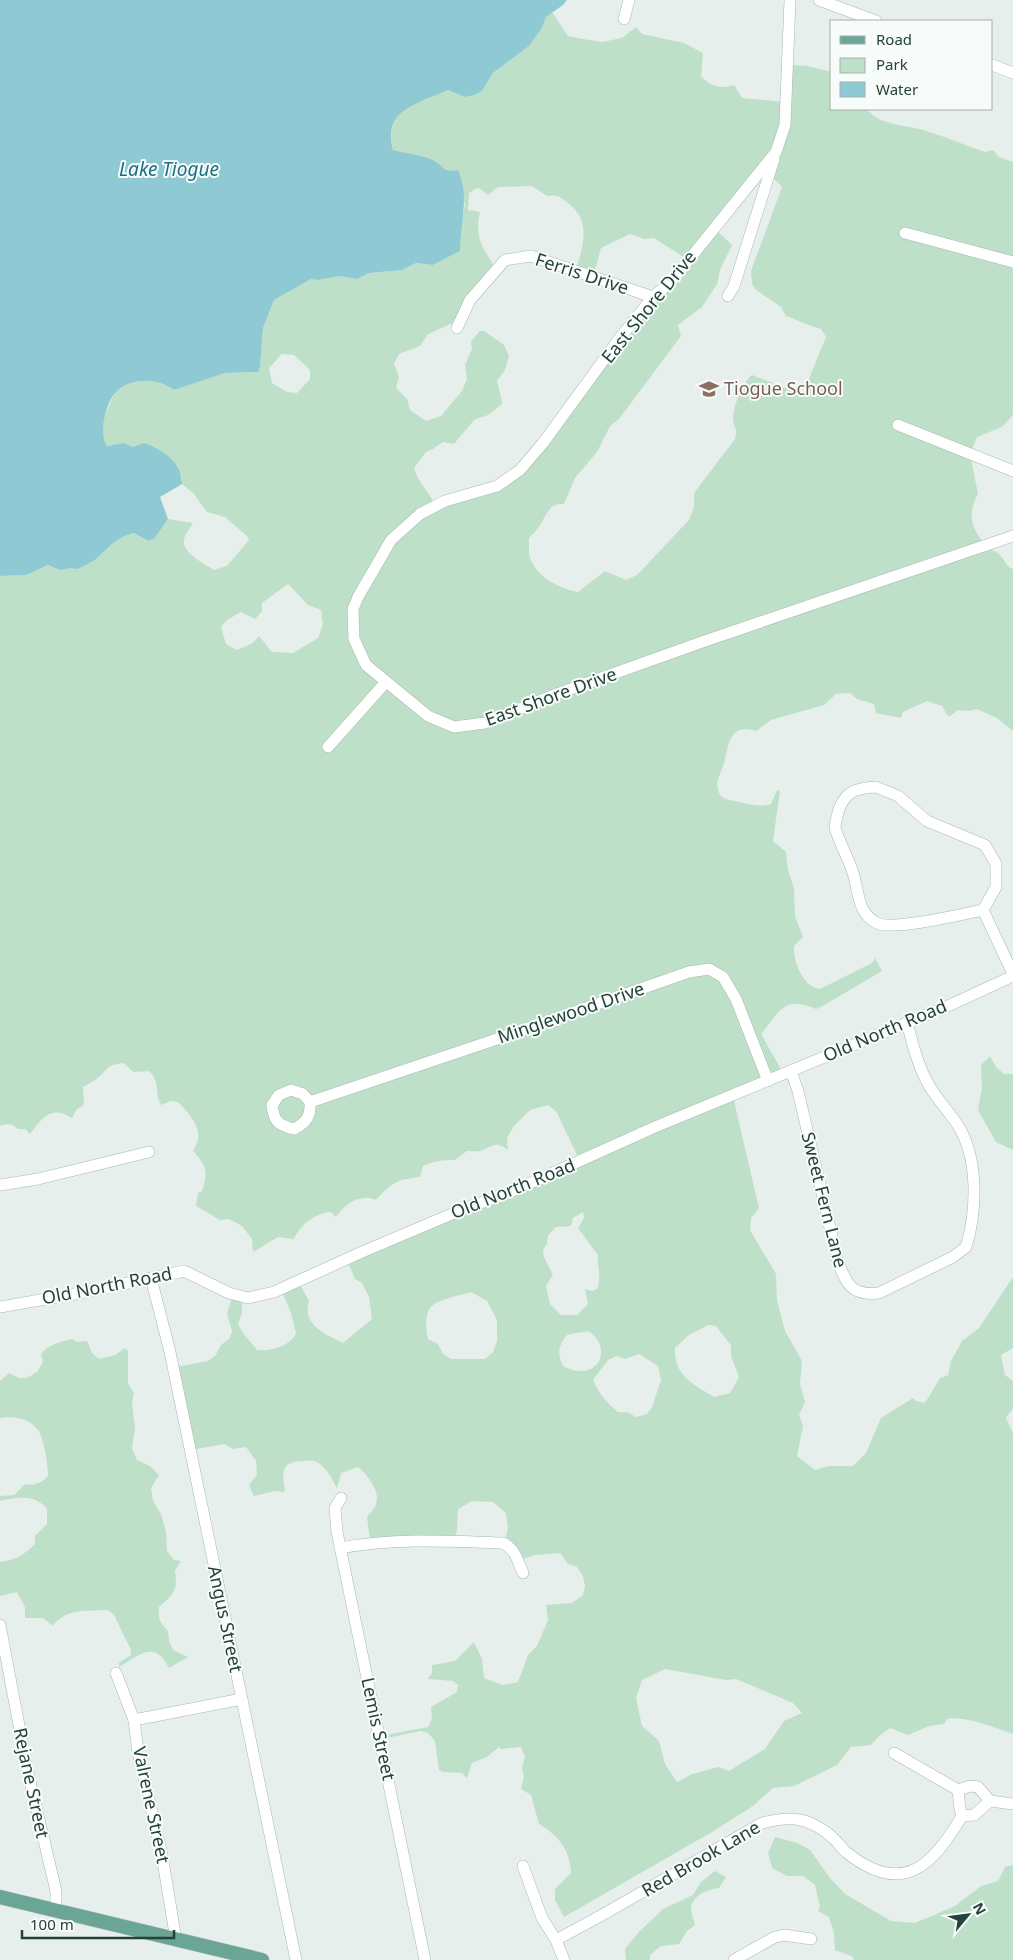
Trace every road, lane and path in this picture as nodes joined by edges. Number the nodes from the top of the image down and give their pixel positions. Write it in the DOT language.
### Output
graph roads {
  1 [pos="629,0"];
  2 [pos="790,0"];
  3 [pos="819,0"];
  4 [pos="624,19"];
  5 [pos="873,20"];
  6 [pos="993,65"];
  7 [pos="1013,73"];
  8 [pos="776,152"];
  9 [pos="905,233"];
  10 [pos="1013,262"];
  11 [pos="728,296"];
  12 [pos="653,297"];
  13 [pos="457,328"];
  14 [pos="898,425"];
  15 [pos="1013,471"];
  16 [pos="1013,536"];
  17 [pos="386,682"];
  18 [pos="328,747"];
  19 [pos="983,910"];
  20 [pos="1013,975"];
  21 [pos="907,1022"];
  22 [pos="790,1071"];
  23 [pos="768,1081"];
  24 [pos="310,1102"];
  25 [pos="149,1152"];
  26 [pos="0,1185"];
  27 [pos="151,1278"];
  28 [pos="0,1307"];
  29 [pos="341,1498"];
  30 [pos="340,1548"];
  31 [pos="523,1573"];
  32 [pos="0,1625"];
  33 [pos="116,1673"];
  34 [pos="242,1699"];
  35 [pos="134,1720"];
  36 [pos="894,1753"];
  37 [pos="958,1790"];
  38 [pos="990,1801"];
  39 [pos="1013,1804"];
  40 [pos="962,1816"];
  41 [pos="523,1866"];
  42 [pos="1,1900"];
  43 [pos="56,1911"];
  44 [pos="811,1938"];
  45 [pos="176,1940"];
  46 [pos="556,1940"];
  47 [pos="262,1960"];
  48 [pos="296,1960"];
  49 [pos="425,1960"];
  50 [pos="564,1960"];
  51 [pos="734,1960"];
  1 -- 4 [label="street"];
  2 -- 8 [label="street, East Shore Drive"];
  3 -- 5 [label="street"];
  6 -- 7 [label="street"];
  8 -- 11 [label="street"];
  8 -- 12 [label="street, East Shore Drive"];
  9 -- 10 [label="street"];
  12 -- 13 [label="street, Ferris Drive"];
  12 -- 17 [label="street, East Shore Drive"];
  14 -- 15 [label="street"];
  16 -- 17 [label="street, East Shore Drive"];
  17 -- 18 [label="street"];
  19 -- 19 [label="street"];
  19 -- 20 [label="street"];
  20 -- 21 [label="street, Old North Road"];
  21 -- 22 [label="street, Old North Road"];
  21 -- 22 [label="street, Sweet Fern Lane"];
  22 -- 23 [label="street, Old North Road"];
  23 -- 24 [label="street, Minglewood Drive"];
  23 -- 27 [label="street, Old North Road"];
  25 -- 26 [label="street"];
  27 -- 28 [label="street, Old North Road"];
  27 -- 34 [label="street, Angus Street"];
  29 -- 30 [label="street, Lemis Street"];
  30 -- 31 [label="street"];
  30 -- 49 [label="street, Lemis Street"];
  32 -- 43 [label="street, Rejane Street"];
  33 -- 35 [label="street, Valrene Street"];
  34 -- 35 [label="street"];
  34 -- 48 [label="street, Angus Street"];
  35 -- 45 [label="street, Valrene Street"];
  36 -- 37 [label="street"];
  37 -- 38 [label="street"];
  37 -- 40 [label="street"];
  38 -- 39 [label="street"];
  38 -- 40 [label="street"];
  40 -- 46 [label="street, Red Brook Lane"];
  41 -- 46 [label="street"];
  42 -- 43 [label="main road"];
  43 -- 45 [label="main road"];
  44 -- 51 [label="street"];
  45 -- 47 [label="main road"];
  46 -- 50 [label="street"];
}
